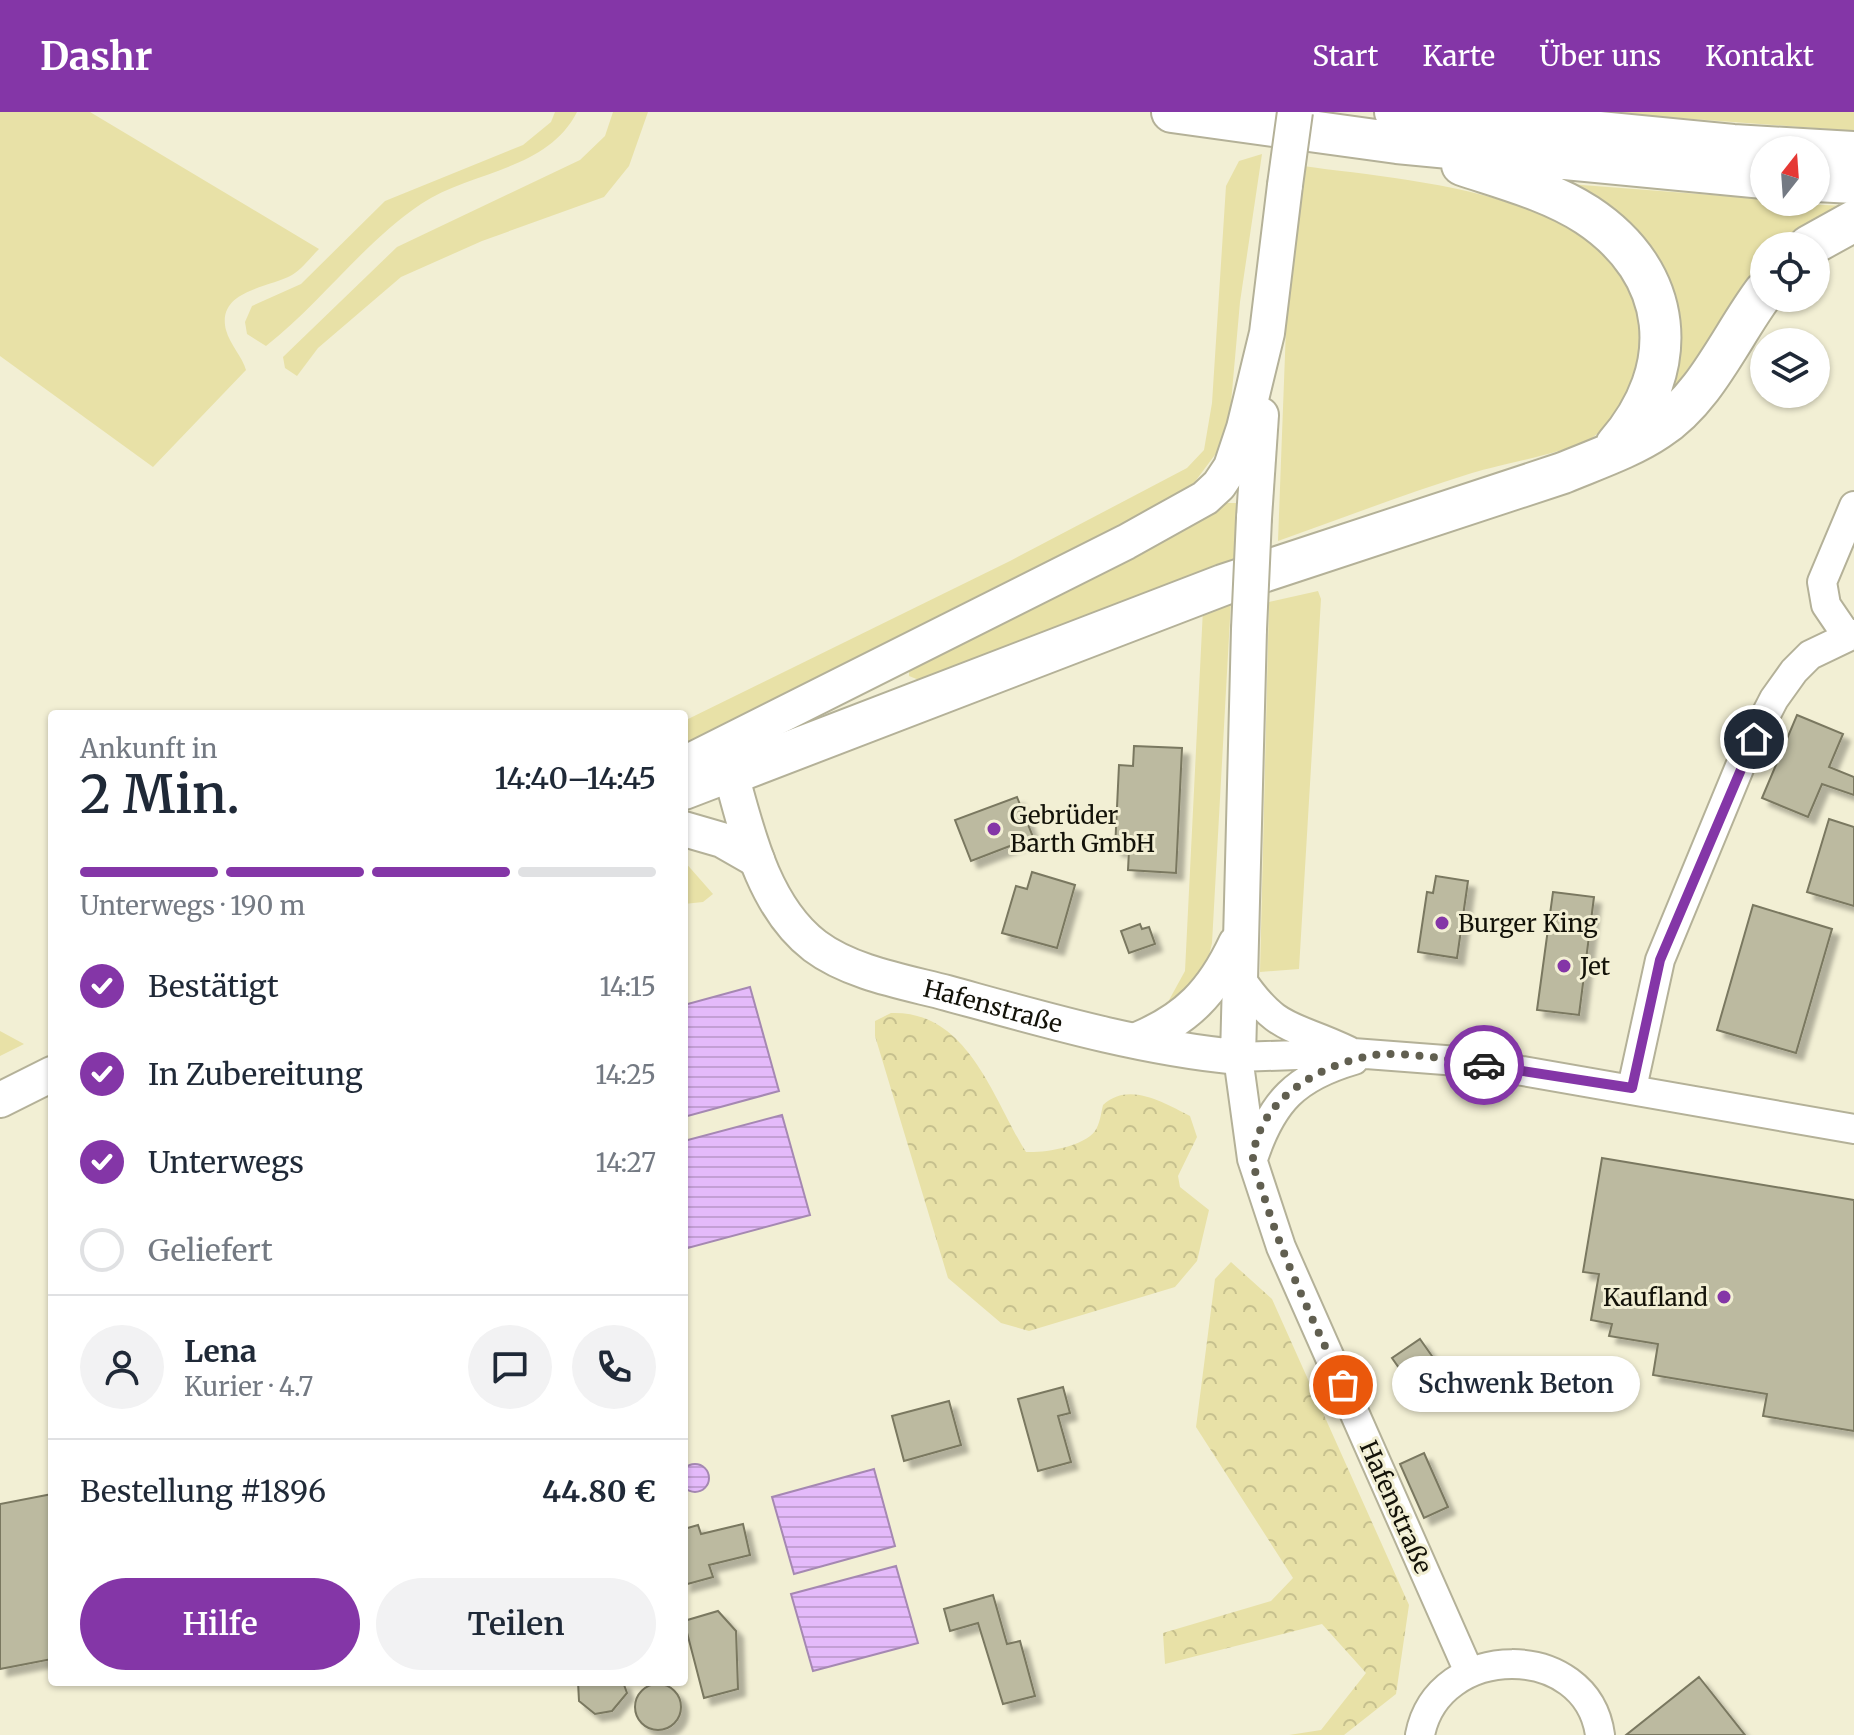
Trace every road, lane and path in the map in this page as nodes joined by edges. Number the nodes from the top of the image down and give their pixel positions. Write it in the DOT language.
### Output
graph roads {
  1 [pos="1172,112"];
  2 [pos="1283,112"];
  3 [pos="1295,112"];
  4 [pos="1565,112"];
  5 [pos="1510,124"];
  6 [pos="1396,128"];
  7 [pos="1854,152"];
  8 [pos="1750,176"];
  9 [pos="1830,182"];
  10 [pos="1854,183"];
  11 [pos="1279,184"];
  12 [pos="1854,221"];
  13 [pos="1830,234"];
  14 [pos="1750,312"];
  15 [pos="1267,333"];
  16 [pos="1608,454"];
  17 [pos="1854,506"];
  18 [pos="1850,635"];
  19 [pos="688,762"];
  20 [pos="731,774"];
  21 [pos="688,790"];
  22 [pos="688,830"];
  23 [pos="757,860"];
  24 [pos="1240,935"];
  25 [pos="1239,976"];
  26 [pos="1137,1040"];
  27 [pos="1365,1053"];
  28 [pos="1238,1057"];
  29 [pos="48,1076"];
  30 [pos="1632,1088"];
  31 [pos="0,1100"];
  32 [pos="1854,1129"];
  33 [pos="1252,1159"];
  34 [pos="1469,1672"];
  35 [pos="1420,1735"];
  36 [pos="1600,1735"];
  1 -- 6 [label="highway"];
  2 -- 11 [label="main road"];
  3 -- 11 [label="main road, bridge"];
  4 -- 5 [label="highway"];
  5 -- 6 [label="highway"];
  5 -- 7 [label="highway"];
  6 -- 8 [label="highway"];
  6 -- 16 [label="highway"];
  9 -- 10 [label="highway"];
  11 -- 15 [label="main road"];
  12 -- 13 [label="highway"];
  14 -- 16 [label="highway"];
  15 -- 19 [label="main road"];
  15 -- 24 [label="main road, bridge"];
  16 -- 20 [label="highway"];
  17 -- 18 [label="street"];
  18 -- 30 [label="street"];
  20 -- 21 [label="main road"];
  20 -- 23 [label="main road, Hafenstraße"];
  22 -- 23 [label="main road"];
  23 -- 26 [label="main road, Hafenstraße"];
  24 -- 25 [label="main road"];
  24 -- 26 [label="main road"];
  25 -- 27 [label="street"];
  25 -- 28 [label="main road"];
  26 -- 28 [label="main road, Hafenstraße"];
  27 -- 28 [label="street"];
  27 -- 30 [label="street"];
  27 -- 33 [label="street"];
  28 -- 33 [label="street, Hafenstraße"];
  29 -- 31 [label="main road"];
  30 -- 32 [label="street"];
  33 -- 34 [label="street, Hafenstraße"];
  34 -- 35 [label="street"];
  34 -- 36 [label="street"];
}
